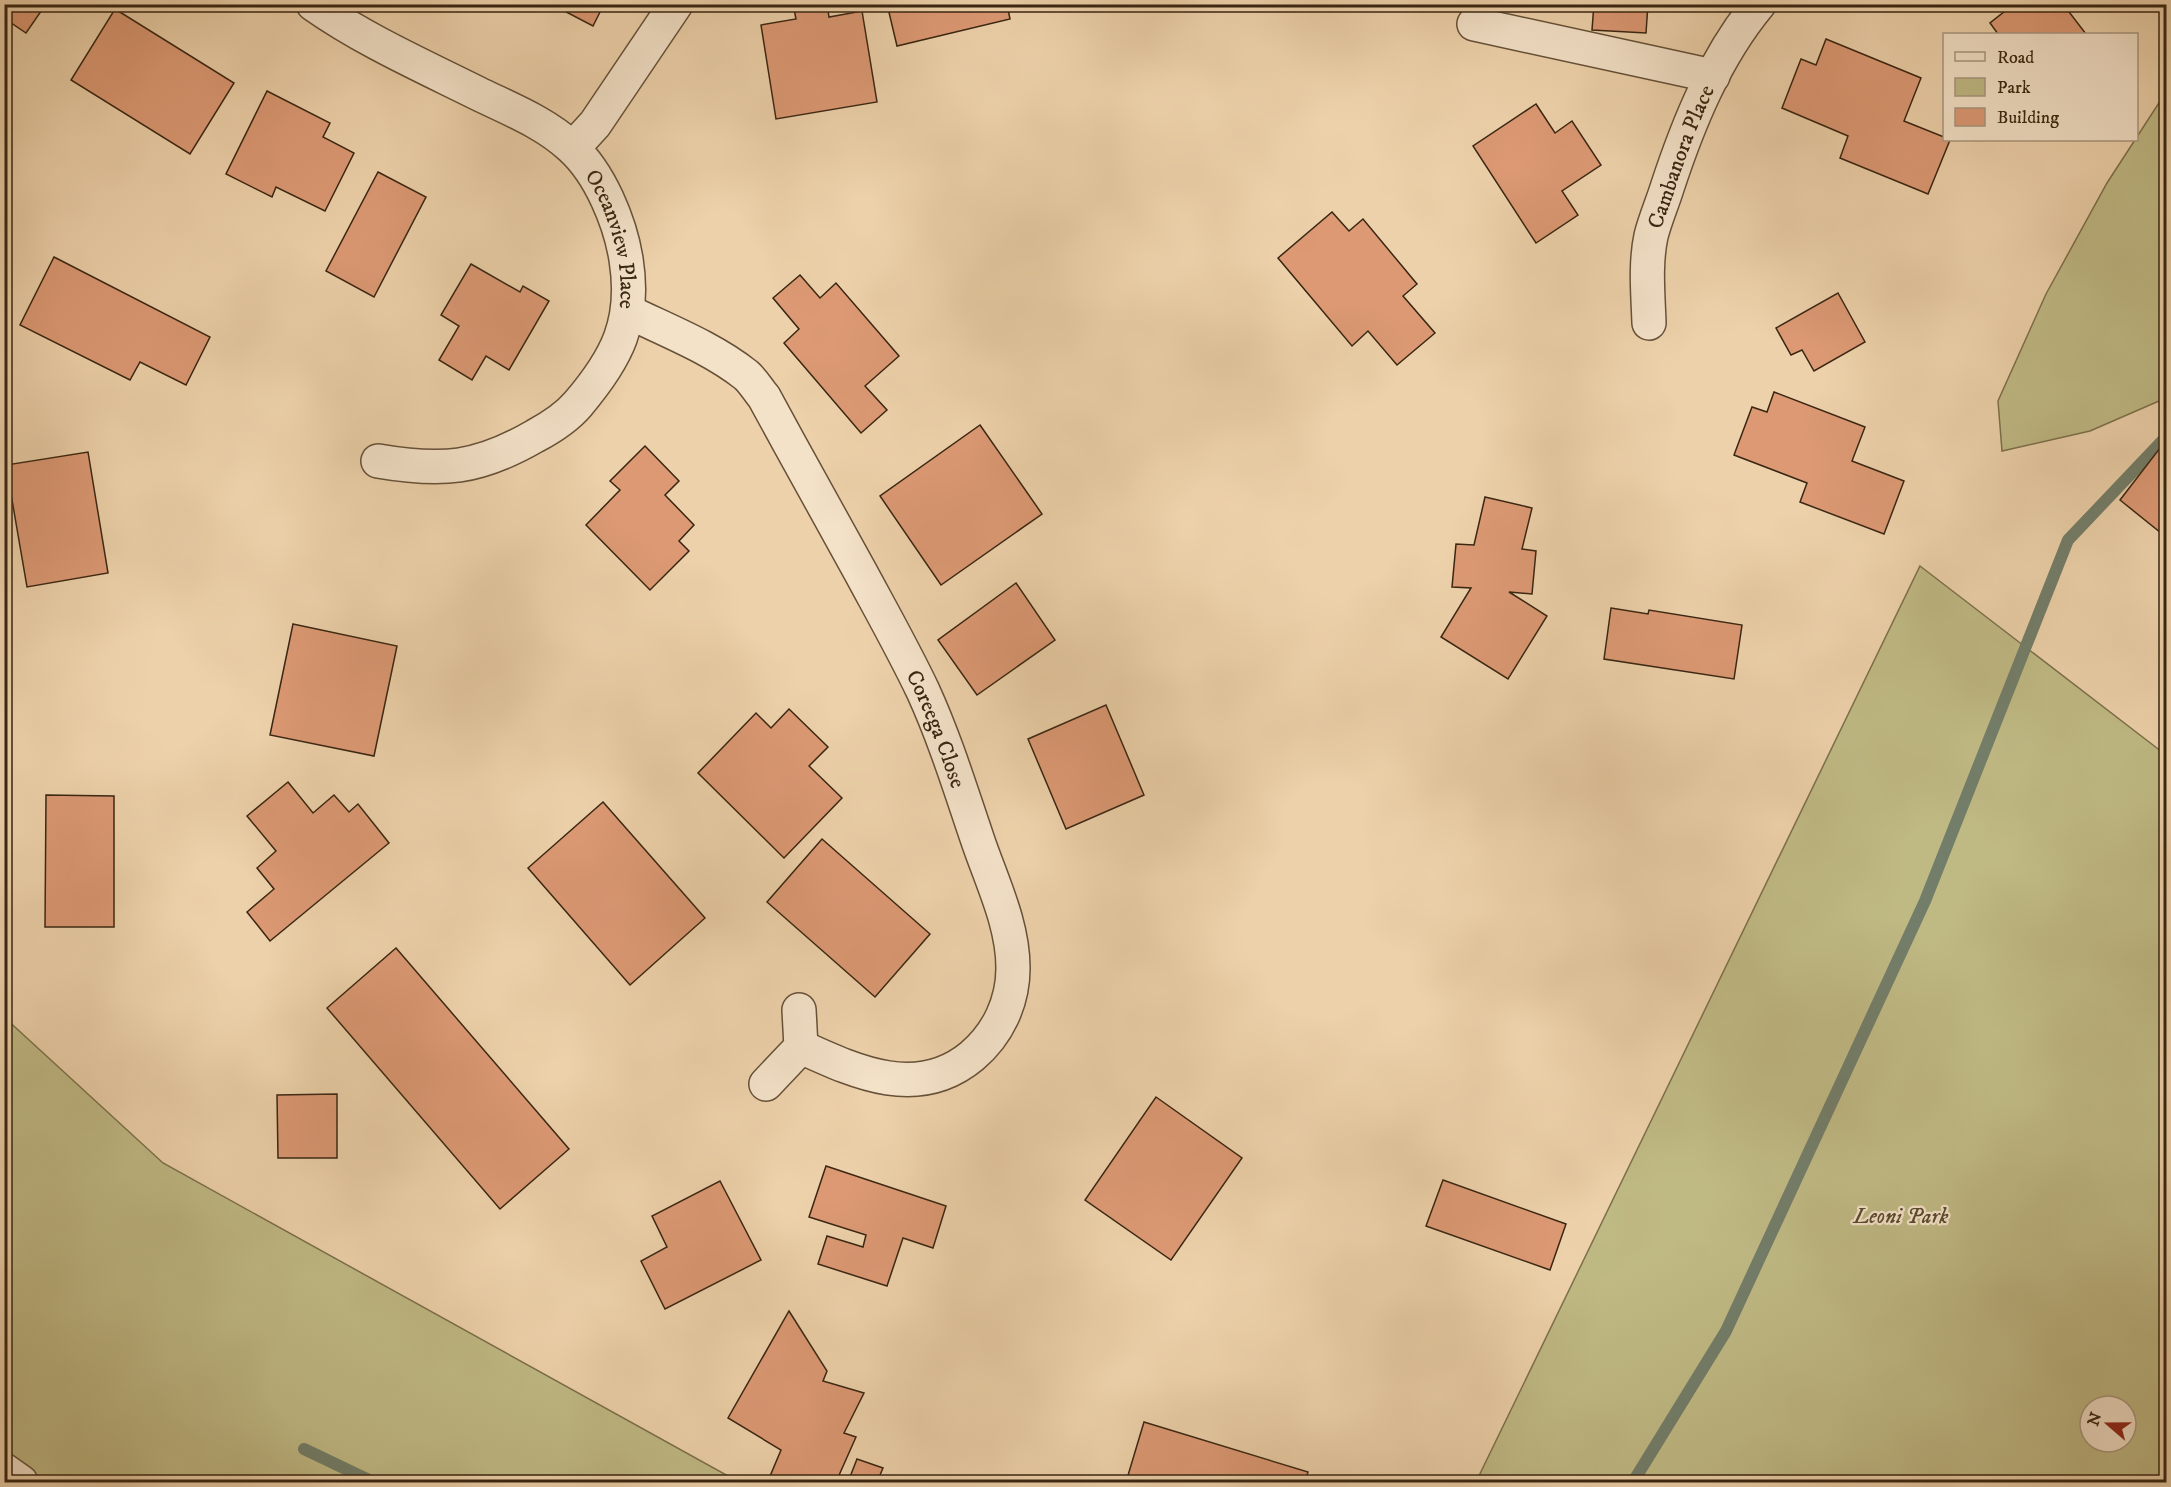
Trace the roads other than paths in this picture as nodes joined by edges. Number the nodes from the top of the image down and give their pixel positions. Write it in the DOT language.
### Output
graph roads {
  1 [pos="313,4"];
  2 [pos="676,4"];
  3 [pos="1759,4"];
  4 [pos="1474,24"];
  5 [pos="1713,76"];
  6 [pos="573,148"];
  7 [pos="629,312"];
  8 [pos="1649,323"];
  9 [pos="378,461"];
  10 [pos="799,1010"];
  11 [pos="801,1047"];
  12 [pos="766,1084"];
  13 [pos="4,1470"];
  14 [pos="21,1482"];
  1 -- 6 [label="street, Oceanview Place"];
  2 -- 6 [label="street"];
  3 -- 5 [label="street, Cambanora Place"];
  4 -- 5 [label="street"];
  5 -- 8 [label="street, Cambanora Place"];
  6 -- 7 [label="street, Oceanview Place"];
  7 -- 9 [label="street, Oceanview Place"];
  7 -- 11 [label="street, Coreega Close"];
  10 -- 11 [label="street"];
  11 -- 12 [label="street"];
  13 -- 14 [label="street"];
}
